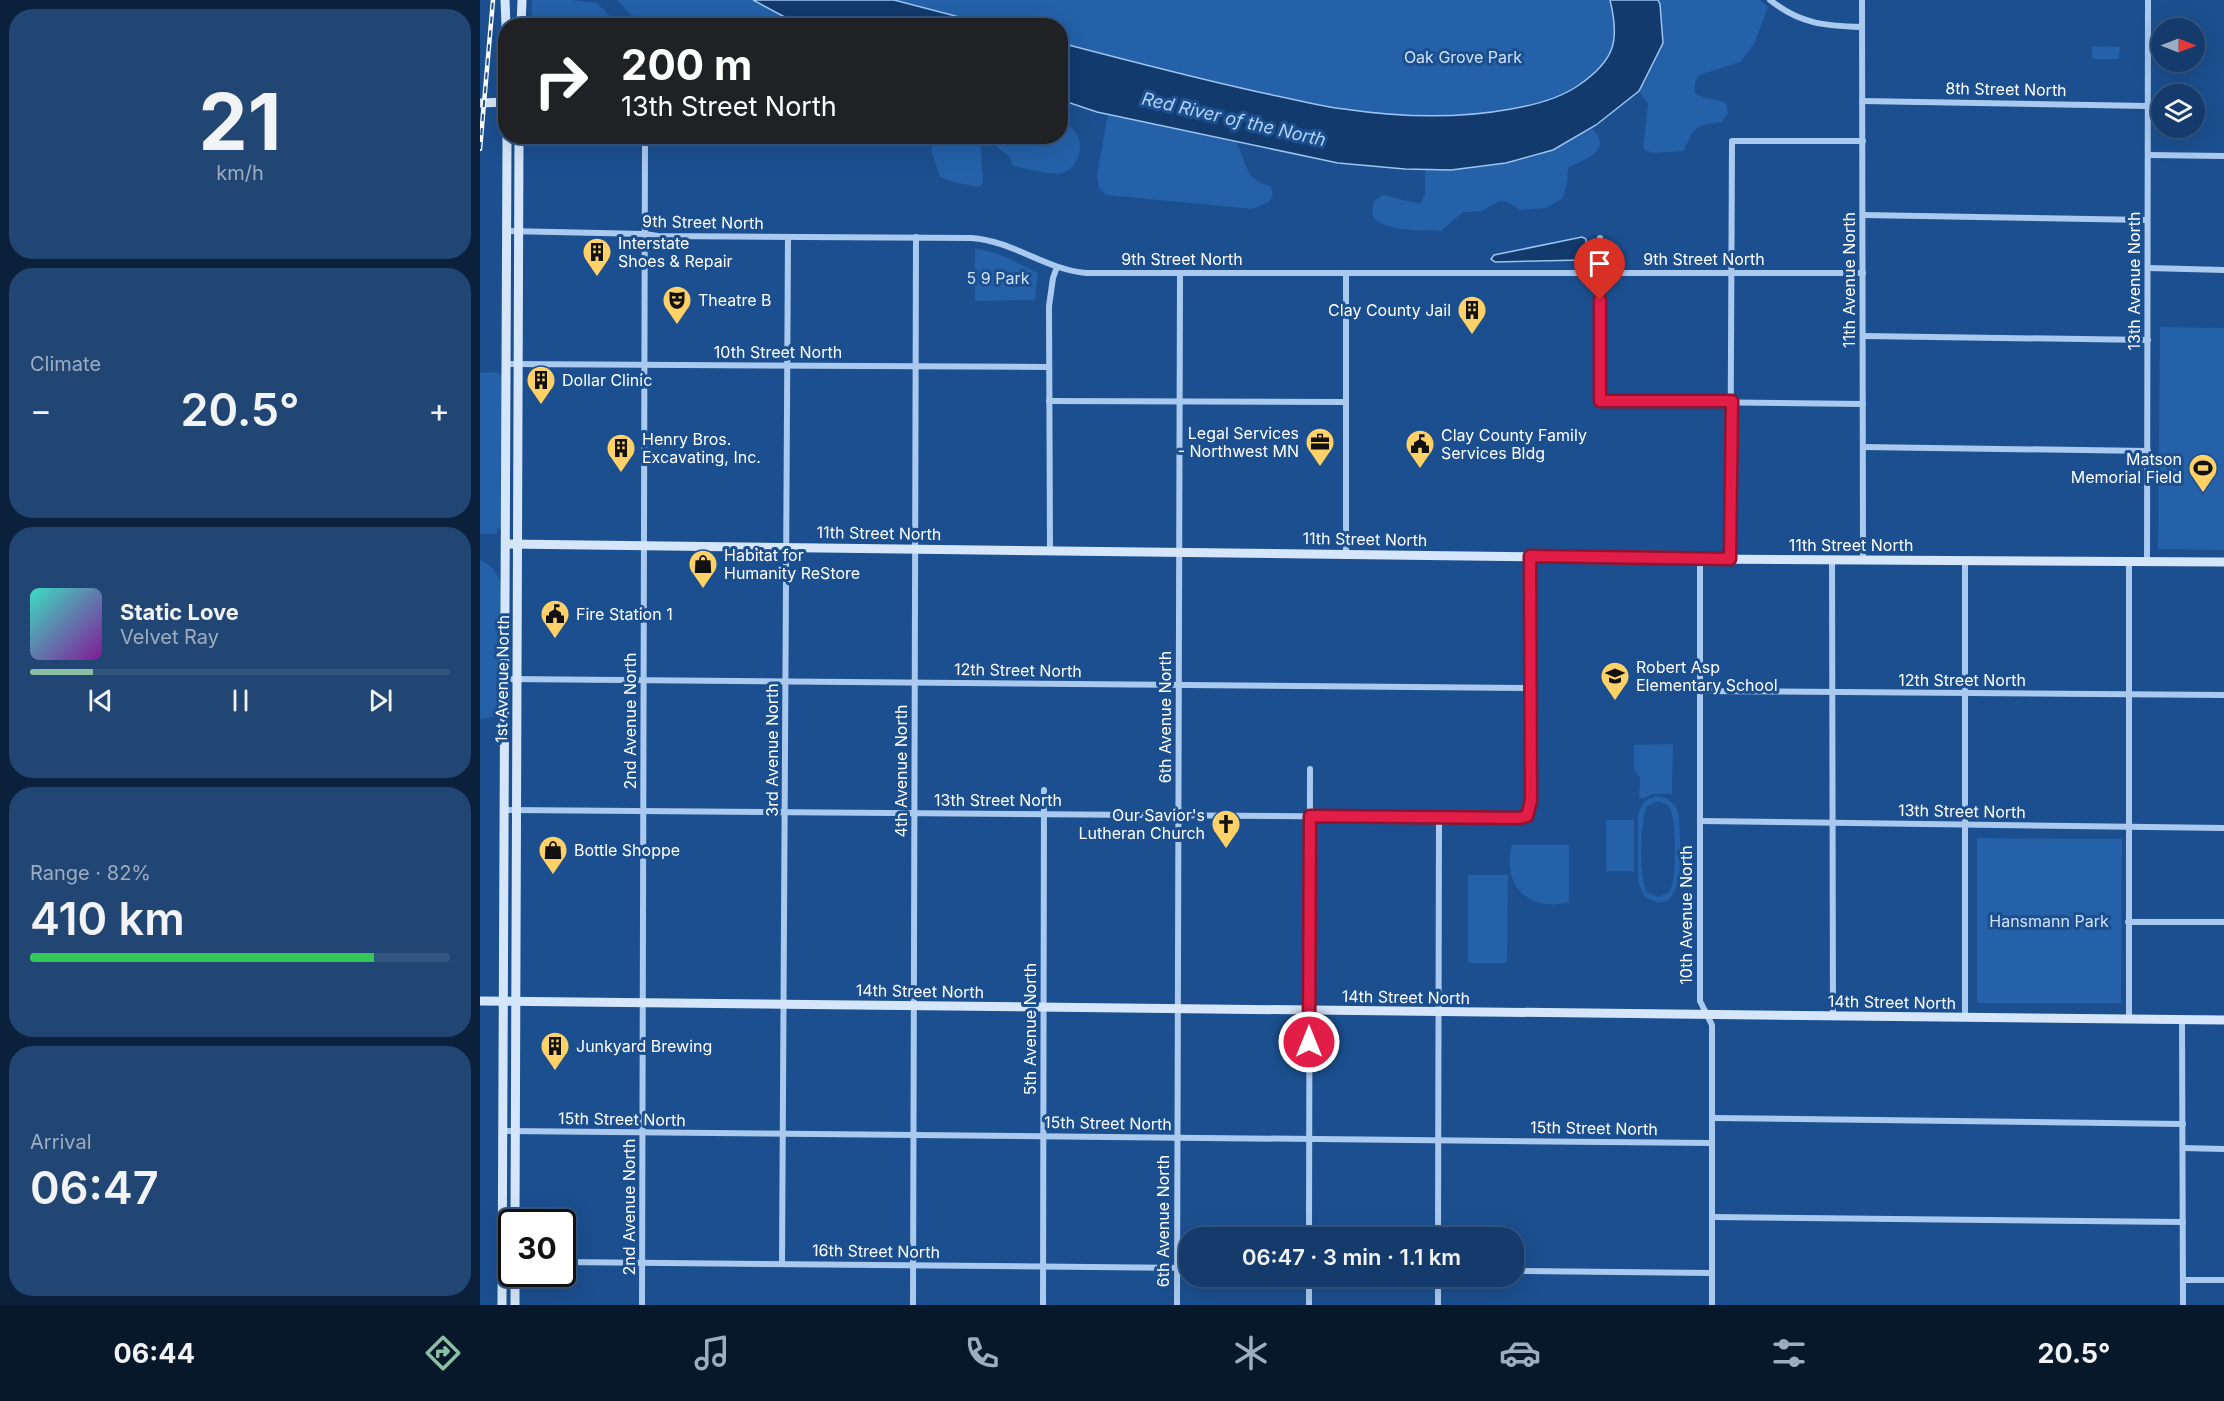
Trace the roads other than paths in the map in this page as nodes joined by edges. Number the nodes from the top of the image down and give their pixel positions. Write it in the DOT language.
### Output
graph roads {
  1 [pos="507,0"];
  2 [pos="522,0"];
  3 [pos="1770,0"];
  4 [pos="1862,0"];
  5 [pos="2148,0"];
  6 [pos="507,18"];
  7 [pos="521,18"];
  8 [pos="1862,27"];
  9 [pos="1862,101"];
  10 [pos="498,102"];
  11 [pos="480,103"];
  12 [pos="2148,106"];
  13 [pos="1863,141"];
  14 [pos="507,144"];
  15 [pos="519,144"];
  16 [pos="645,144"];
  17 [pos="2148,155"];
  18 [pos="2224,156"];
  19 [pos="1863,215"];
  20 [pos="2147,220"];
  21 [pos="508,231"];
  22 [pos="519,231"];
  23 [pos="645,234"];
  24 [pos="788,237"];
  25 [pos="916,237"];
  26 [pos="1600,238"];
  27 [pos="1057,267"];
  28 [pos="2148,268"];
  29 [pos="2224,270"];
  30 [pos="1733,272"];
  31 [pos="1180,273"];
  32 [pos="1346,273"];
  33 [pos="1600,273"];
  34 [pos="1863,273"];
  35 [pos="1863,336"];
  36 [pos="2148,340"];
  37 [pos="507,364"];
  38 [pos="518,365"];
  39 [pos="645,365"];
  40 [pos="787,366"];
  41 [pos="916,366"];
  42 [pos="1049,367"];
  43 [pos="1049,401"];
  44 [pos="1732,401"];
  45 [pos="1180,402"];
  46 [pos="1346,402"];
  47 [pos="1863,404"];
  48 [pos="1863,447"];
  49 [pos="2148,451"];
  50 [pos="506,544"];
  51 [pos="519,544"];
  52 [pos="644,546"];
  53 [pos="786,547"];
  54 [pos="915,548"];
  55 [pos="1050,550"];
  56 [pos="1179,552"];
  57 [pos="1346,554"];
  58 [pos="1530,556"];
  59 [pos="1700,559"];
  60 [pos="1730,559"];
  61 [pos="1832,560"];
  62 [pos="1863,560"];
  63 [pos="1965,560"];
  64 [pos="2129,561"];
  65 [pos="2147,561"];
  66 [pos="2224,562"];
  67 [pos="505,679"];
  68 [pos="518,679"];
  69 [pos="644,680"];
  70 [pos="786,682"];
  71 [pos="915,683"];
  72 [pos="1179,685"];
  73 [pos="1531,688"];
  74 [pos="1700,691"];
  75 [pos="1964,692"];
  76 [pos="1832,693"];
  77 [pos="2129,695"];
  78 [pos="2224,695"];
  79 [pos="1310,769"];
  80 [pos="1044,790"];
  81 [pos="504,810"];
  82 [pos="516,810"];
  83 [pos="644,811"];
  84 [pos="785,812"];
  85 [pos="915,813"];
  86 [pos="1044,814"];
  87 [pos="1178,815"];
  88 [pos="1310,816"];
  89 [pos="1438,818"];
  90 [pos="1700,821"];
  91 [pos="1833,822"];
  92 [pos="1964,824"];
  93 [pos="2128,827"];
  94 [pos="2224,828"];
  95 [pos="2128,922"];
  96 [pos="2224,922"];
  97 [pos="480,1001"];
  98 [pos="504,1001"];
  99 [pos="515,1001"];
  100 [pos="643,1003"];
  101 [pos="784,1004"];
  102 [pos="914,1006"];
  103 [pos="1044,1007"];
  104 [pos="1178,1009"];
  105 [pos="1309,1011"];
  106 [pos="1438,1012"];
  107 [pos="1706,1014"];
  108 [pos="1833,1017"];
  109 [pos="1965,1018"];
  110 [pos="2129,1019"];
  111 [pos="2182,1020"];
  112 [pos="2224,1020"];
  113 [pos="1712,1118"];
  114 [pos="2183,1124"];
  115 [pos="503,1131"];
  116 [pos="516,1131"];
  117 [pos="643,1132"];
  118 [pos="783,1134"];
  119 [pos="914,1135"];
  120 [pos="1044,1136"];
  121 [pos="1177,1138"];
  122 [pos="1309,1139"];
  123 [pos="1438,1140"];
  124 [pos="1712,1143"];
  125 [pos="2183,1148"];
  126 [pos="2224,1149"];
  127 [pos="505,1209"];
  128 [pos="515,1209"];
  129 [pos="1712,1217"];
  130 [pos="2183,1222"];
  131 [pos="1309,1227"];
  132 [pos="1438,1227"];
  133 [pos="576,1262"];
  134 [pos="642,1263"];
  135 [pos="782,1264"];
  136 [pos="914,1265"];
  137 [pos="1043,1266"];
  138 [pos="1177,1268"];
  139 [pos="1524,1271"];
  140 [pos="1712,1273"];
  141 [pos="2183,1280"];
  142 [pos="2224,1280"];
  143 [pos="504,1287"];
  144 [pos="515,1287"];
  145 [pos="1309,1287"];
  146 [pos="1438,1287"];
  147 [pos="502,1305"];
  148 [pos="515,1305"];
  149 [pos="642,1305"];
  150 [pos="913,1305"];
  151 [pos="1043,1305"];
  152 [pos="1177,1305"];
  153 [pos="1308,1305"];
  154 [pos="1438,1305"];
  155 [pos="1713,1305"];
  156 [pos="2183,1305"];
  1 -- 6 [label="street"];
  2 -- 7 [label="street"];
  3 -- 8 [label="street"];
  4 -- 8 [label="street, 11th Avenue North"];
  5 -- 12 [label="street, 13th Avenue North"];
  8 -- 9 [label="street, 11th Avenue North"];
  9 -- 12 [label="street, 8th Street North"];
  9 -- 13 [label="street, 11th Avenue North"];
  10 -- 11 [label="street"];
  12 -- 17 [label="street, 13th Avenue North"];
  13 -- 19 [label="street, 11th Avenue North"];
  13 -- 30 [label="street"];
  14 -- 21 [label="street, 1st Avenue North"];
  15 -- 22 [label="street, 1st Avenue North"];
  16 -- 23 [label="street, 2nd Avenue North"];
  17 -- 18 [label="street"];
  17 -- 20 [label="street, 13th Avenue North"];
  19 -- 20 [label="street"];
  19 -- 34 [label="street, 11th Avenue North"];
  20 -- 28 [label="street, 13th Avenue North"];
  21 -- 22 [label="street, 9th Street North"];
  21 -- 37 [label="street, 1st Avenue North"];
  22 -- 23 [label="street, 9th Street North"];
  22 -- 38 [label="street, 1st Avenue North"];
  23 -- 24 [label="street, 9th Street North"];
  23 -- 39 [label="street, 2nd Avenue North"];
  24 -- 25 [label="street, 9th Street North"];
  24 -- 40 [label="street, 3rd Avenue North"];
  25 -- 27 [label="street, 9th Street North"];
  25 -- 41 [label="street, 4th Avenue North"];
  26 -- 33 [label="street"];
  27 -- 31 [label="street, 9th Street North"];
  27 -- 42 [label="street"];
  28 -- 29 [label="street"];
  28 -- 36 [label="street, 13th Avenue North"];
  30 -- 33 [label="street, 9th Street North"];
  30 -- 34 [label="street, 9th Street North"];
  30 -- 44 [label="street"];
  31 -- 32 [label="street, 9th Street North"];
  31 -- 45 [label="street, 6th Avenue North"];
  32 -- 33 [label="street, 9th Street North"];
  32 -- 46 [label="street"];
  33 -- 44 [label="street"];
  34 -- 35 [label="street, 11th Avenue North"];
  35 -- 36 [label="street"];
  35 -- 47 [label="street, 11th Avenue North"];
  36 -- 49 [label="street, 13th Avenue North"];
  37 -- 38 [label="street, 10th Street North"];
  37 -- 50 [label="street, 1st Avenue North"];
  38 -- 39 [label="street, 10th Street North"];
  38 -- 51 [label="street, 1st Avenue North"];
  39 -- 40 [label="street, 10th Street North"];
  39 -- 52 [label="street, 2nd Avenue North"];
  40 -- 41 [label="street, 10th Street North"];
  40 -- 53 [label="street, 3rd Avenue North"];
  41 -- 42 [label="street, 10th Street North"];
  41 -- 54 [label="street, 4th Avenue North"];
  42 -- 43 [label="street"];
  43 -- 45 [label="street"];
  43 -- 55 [label="street"];
  44 -- 47 [label="street"];
  44 -- 60 [label="street"];
  45 -- 46 [label="street"];
  45 -- 56 [label="street, 6th Avenue North"];
  46 -- 57 [label="street"];
  47 -- 48 [label="street, 11th Avenue North"];
  48 -- 49 [label="street"];
  48 -- 62 [label="street, 11th Avenue North"];
  49 -- 65 [label="street, 13th Avenue North"];
  50 -- 51 [label="street, 11th Street North"];
  50 -- 67 [label="street, 1st Avenue North"];
  51 -- 52 [label="street, 11th Street North"];
  51 -- 68 [label="street, 1st Avenue North"];
  52 -- 53 [label="street, 11th Street North"];
  52 -- 69 [label="street, 2nd Avenue North"];
  53 -- 54 [label="street, 11th Street North"];
  53 -- 70 [label="street, 3rd Avenue North"];
  54 -- 55 [label="street, 11th Street North"];
  54 -- 71 [label="street, 4th Avenue North"];
  55 -- 56 [label="street, 11th Street North"];
  56 -- 57 [label="street, 11th Street North"];
  56 -- 72 [label="street, 6th Avenue North"];
  57 -- 58 [label="street, 11th Street North"];
  58 -- 59 [label="street, 11th Street North"];
  58 -- 73 [label="street"];
  59 -- 60 [label="street, 11th Street North"];
  59 -- 74 [label="street, 10th Avenue North"];
  60 -- 61 [label="street, 11th Street North"];
  61 -- 62 [label="street, 11th Street North"];
  61 -- 76 [label="street"];
  62 -- 63 [label="street, 11th Street North"];
  63 -- 64 [label="street, 11th Street North"];
  63 -- 75 [label="street"];
  64 -- 65 [label="street, 11th Street North"];
  64 -- 77 [label="street"];
  65 -- 66 [label="street, 11th Street North"];
  67 -- 68 [label="street, 12th Street North"];
  67 -- 81 [label="street, 1st Avenue North"];
  68 -- 69 [label="street, 12th Street North"];
  68 -- 82 [label="street, 1st Avenue North"];
  69 -- 70 [label="street, 12th Street North"];
  69 -- 83 [label="street, 2nd Avenue North"];
  70 -- 71 [label="street, 12th Street North"];
  70 -- 84 [label="street, 3rd Avenue North"];
  71 -- 72 [label="street, 12th Street North"];
  71 -- 85 [label="street, 4th Avenue North"];
  72 -- 73 [label="street, 12th Street North"];
  72 -- 87 [label="street, 6th Avenue North"];
  73 -- 89 [label="street, 13th Street North"];
  74 -- 76 [label="street, 12th Street North"];
  74 -- 90 [label="street, 10th Avenue North"];
  75 -- 76 [label="street, 12th Street North"];
  75 -- 77 [label="street, 12th Street North"];
  75 -- 92 [label="street"];
  76 -- 91 [label="street"];
  77 -- 78 [label="street, 12th Street North"];
  77 -- 93 [label="street"];
  79 -- 88 [label="street"];
  80 -- 86 [label="street, 5th Avenue North"];
  81 -- 82 [label="street, 13th Street North"];
  81 -- 98 [label="street, 1st Avenue North"];
  82 -- 83 [label="street, 13th Street North"];
  82 -- 99 [label="street, 1st Avenue North"];
  83 -- 84 [label="street, 13th Street North"];
  83 -- 100 [label="street, 2nd Avenue North"];
  84 -- 85 [label="street, 13th Street North"];
  84 -- 101 [label="street, 3rd Avenue North"];
  85 -- 86 [label="street, 13th Street North"];
  85 -- 102 [label="street, 4th Avenue North"];
  86 -- 87 [label="street, 13th Street North"];
  86 -- 103 [label="street, 5th Avenue North"];
  87 -- 88 [label="street, 13th Street North"];
  87 -- 104 [label="street, 6th Avenue North"];
  88 -- 89 [label="street, 13th Street North"];
  88 -- 105 [label="street"];
  89 -- 106 [label="street"];
  90 -- 91 [label="street, 13th Street North"];
  90 -- 107 [label="street, 10th Avenue North"];
  91 -- 92 [label="street, 13th Street North"];
  91 -- 108 [label="street"];
  92 -- 93 [label="street, 13th Street North"];
  92 -- 109 [label="street"];
  93 -- 94 [label="street, 13th Street North"];
  93 -- 95 [label="street"];
  95 -- 96 [label="street"];
  95 -- 110 [label="street"];
  97 -- 98 [label="street, 14th Street North"];
  98 -- 99 [label="street, 14th Street North"];
  98 -- 115 [label="street, 1st Avenue North"];
  99 -- 100 [label="street, 14th Street North"];
  99 -- 116 [label="street, 1st Avenue North"];
  100 -- 101 [label="street, 14th Street North"];
  100 -- 117 [label="street, 2nd Avenue North"];
  101 -- 102 [label="street, 14th Street North"];
  101 -- 118 [label="street, 3rd Avenue North"];
  102 -- 103 [label="street, 14th Street North"];
  102 -- 119 [label="street, 4th Avenue North"];
  103 -- 104 [label="street, 14th Street North"];
  103 -- 120 [label="street, 5th Avenue North"];
  104 -- 105 [label="street, 14th Street North"];
  104 -- 121 [label="street, 6th Avenue North"];
  105 -- 106 [label="street, 14th Street North"];
  105 -- 122 [label="street"];
  106 -- 107 [label="street, 14th Street North"];
  106 -- 123 [label="street"];
  107 -- 108 [label="street, 14th Street North"];
  107 -- 113 [label="street, 10th Avenue North"];
  108 -- 109 [label="street, 14th Street North"];
  109 -- 110 [label="street, 14th Street North"];
  110 -- 111 [label="street, 14th Street North"];
  111 -- 112 [label="street, 14th Street North"];
  111 -- 114 [label="street"];
  113 -- 114 [label="street"];
  113 -- 124 [label="street, 10th Avenue North"];
  114 -- 125 [label="street"];
  115 -- 116 [label="street, 15th Street North"];
  115 -- 127 [label="street, 1st Avenue North"];
  116 -- 117 [label="street, 15th Street North"];
  116 -- 128 [label="street, 1st Avenue North"];
  117 -- 118 [label="street, 15th Street North"];
  117 -- 134 [label="street, 2nd Avenue North"];
  118 -- 119 [label="street, 15th Street North"];
  118 -- 135 [label="street, 3rd Avenue North"];
  119 -- 120 [label="street, 15th Street North"];
  119 -- 136 [label="street, 4th Avenue North"];
  120 -- 121 [label="street, 15th Street North"];
  120 -- 137 [label="street, 5th Avenue North"];
  121 -- 122 [label="street, 15th Street North"];
  121 -- 138 [label="street, 6th Avenue North"];
  122 -- 123 [label="street, 15th Street North"];
  122 -- 131 [label="street"];
  123 -- 124 [label="street, 15th Street North"];
  123 -- 132 [label="street"];
  124 -- 129 [label="street, 10th Avenue North"];
  125 -- 126 [label="street"];
  125 -- 130 [label="street"];
  129 -- 130 [label="street"];
  129 -- 140 [label="street, 10th Avenue North"];
  130 -- 141 [label="street"];
  133 -- 134 [label="street, 16th Street North"];
  134 -- 135 [label="street, 16th Street North"];
  134 -- 149 [label="street, 2nd Avenue North"];
  135 -- 136 [label="street, 16th Street North"];
  136 -- 137 [label="street, 16th Street North"];
  136 -- 150 [label="street, 4th Avenue North"];
  137 -- 138 [label="street, 16th Street North"];
  137 -- 151 [label="street, 5th Avenue North"];
  138 -- 152 [label="street, 6th Avenue North"];
  139 -- 140 [label="street"];
  140 -- 155 [label="street, 10th Avenue North"];
  141 -- 142 [label="street"];
  141 -- 156 [label="street"];
  143 -- 147 [label="street, 1st Avenue North"];
  144 -- 148 [label="street"];
  145 -- 153 [label="street"];
  146 -- 154 [label="street"];
}
